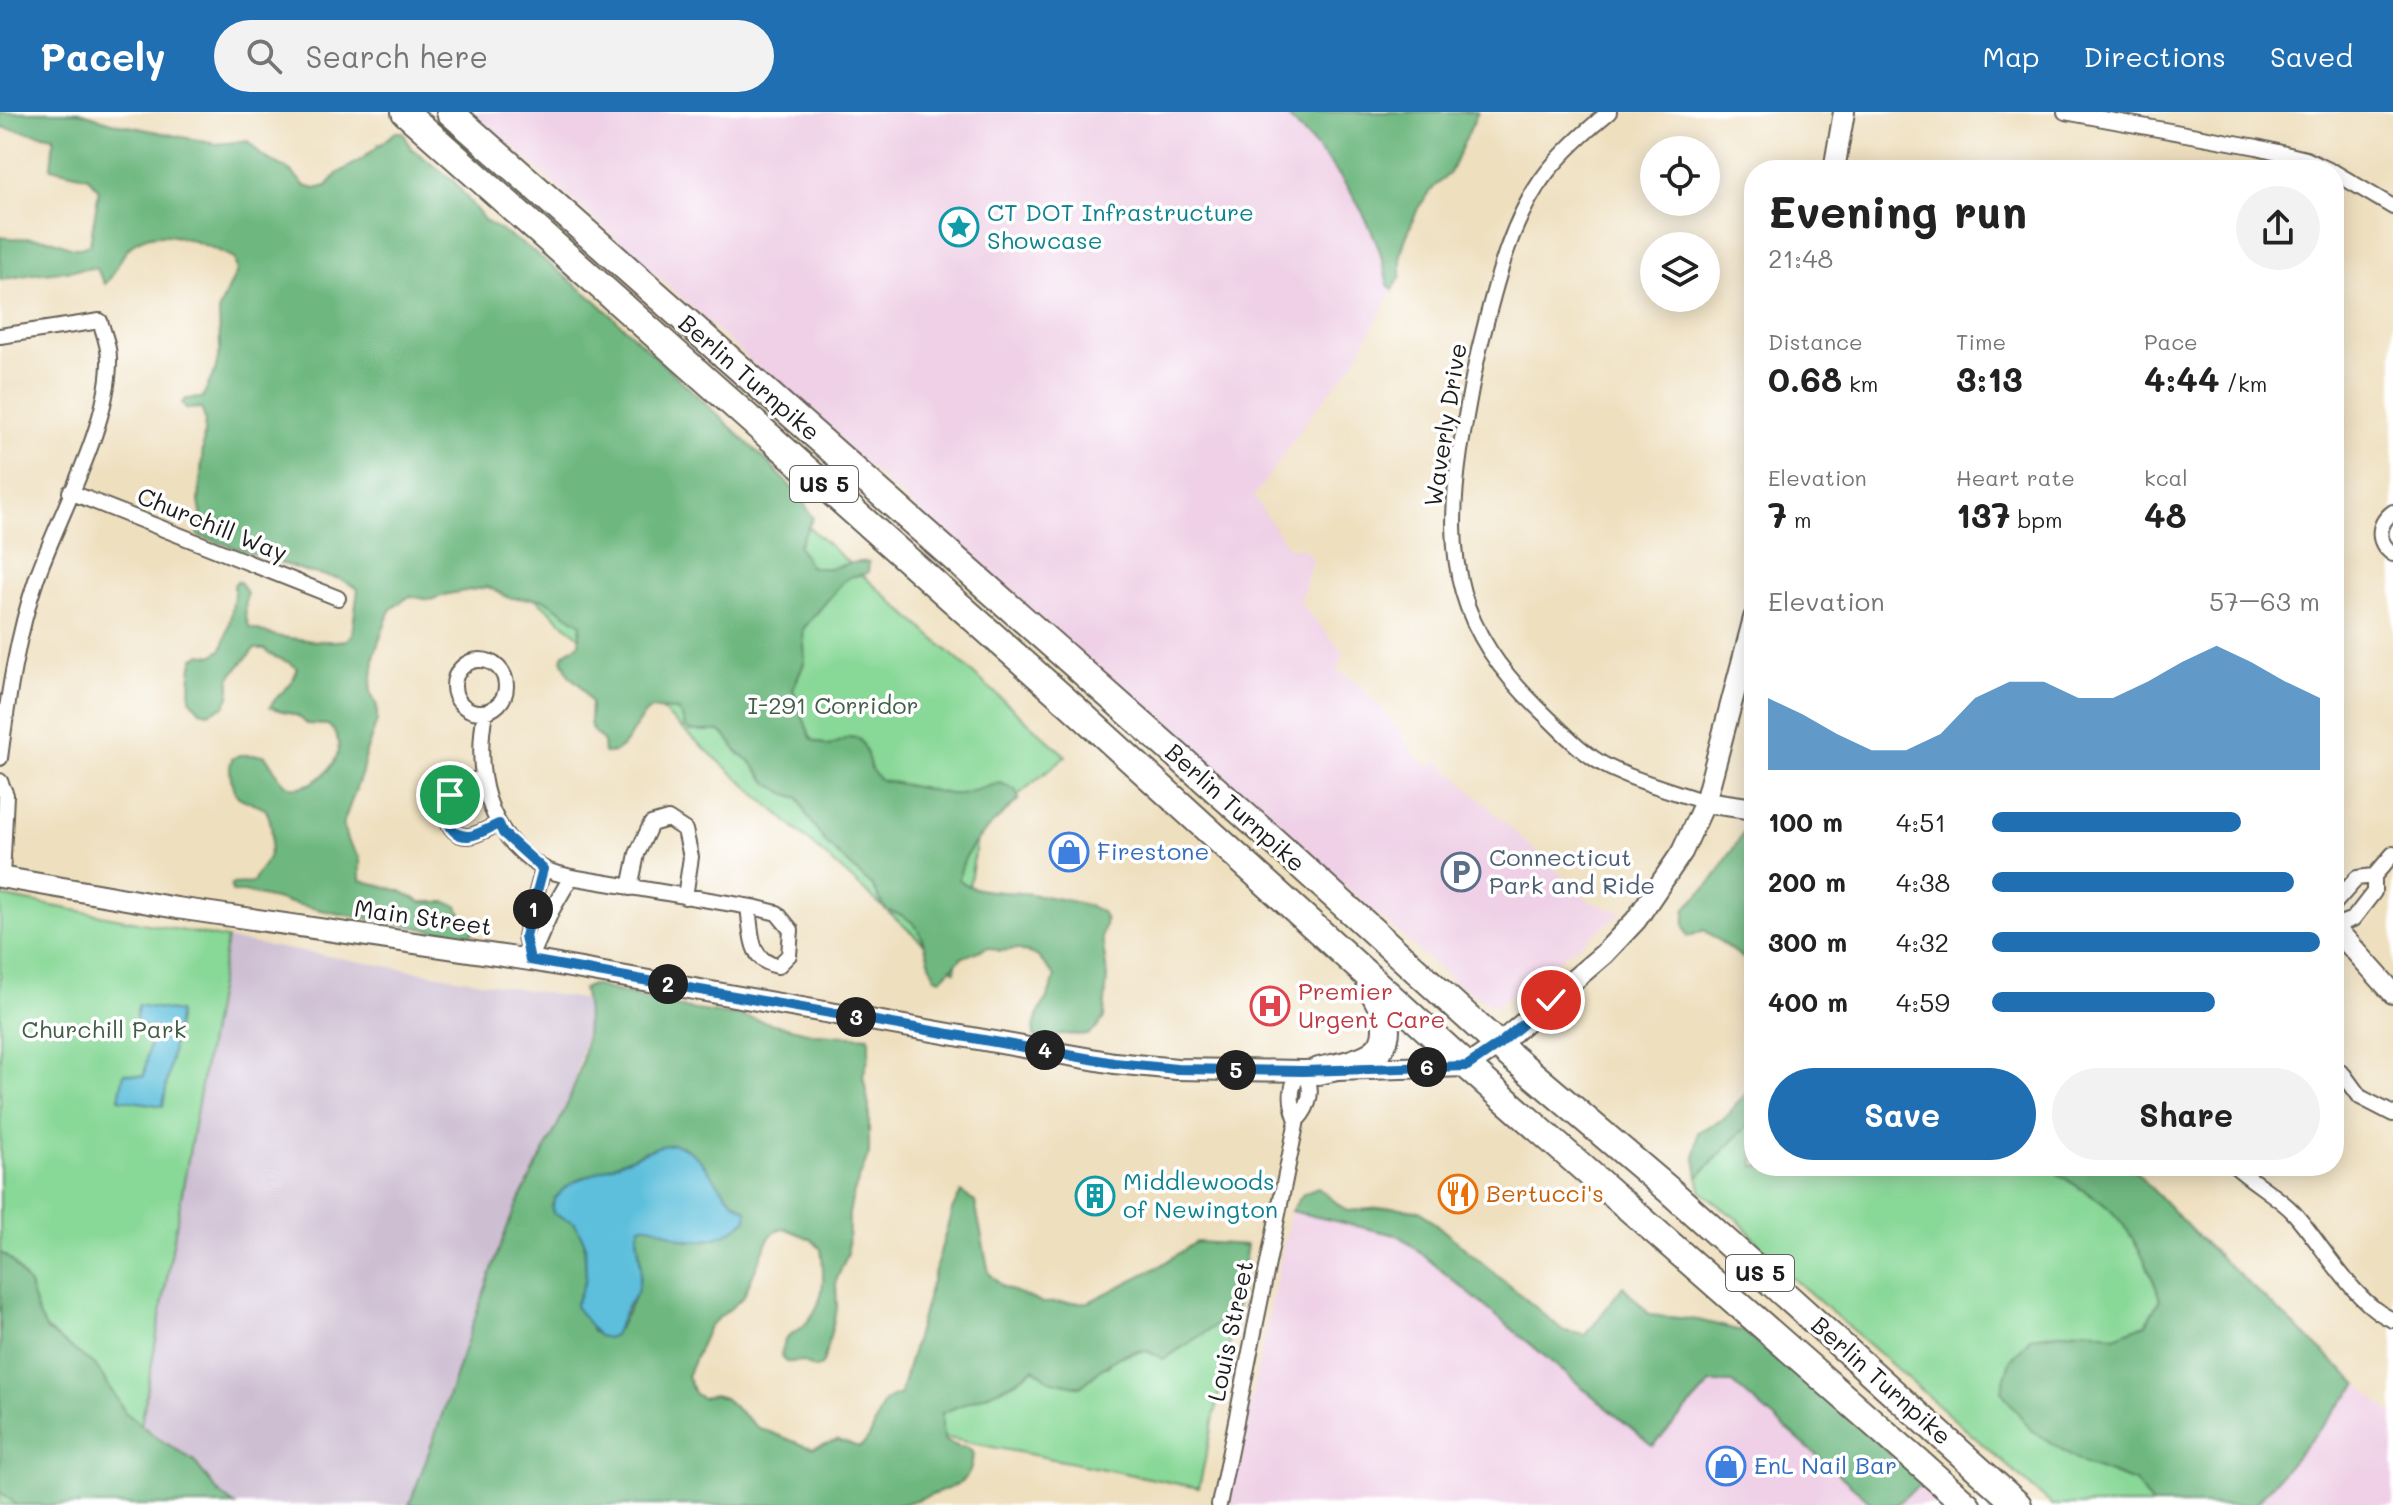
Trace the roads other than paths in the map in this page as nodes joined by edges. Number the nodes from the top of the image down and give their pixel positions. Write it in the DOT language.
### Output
graph roads {
  1 [pos="405,112"];
  2 [pos="450,112"];
  3 [pos="1609,112"];
  4 [pos="1844,112"];
  5 [pos="2065,112"];
  6 [pos="1836,160"];
  7 [pos="2308,160"];
  8 [pos="2344,178"];
  9 [pos="2393,207"];
  10 [pos="594,242"];
  11 [pos="575,262"];
  12 [pos="0,336"];
  13 [pos="70,492"];
  14 [pos="2393,512"];
  15 [pos="2393,554"];
  16 [pos="338,598"];
  17 [pos="1744,656"];
  18 [pos="1069,660"];
  19 [pos="1072,706"];
  20 [pos="485,712"];
  21 [pos="0,758"];
  22 [pos="482,778"];
  23 [pos="0,781"];
  24 [pos="1705,802"];
  25 [pos="1744,808"];
  26 [pos="499,824"];
  27 [pos="2393,854"];
  28 [pos="543,869"];
  29 [pos="2374,876"];
  30 [pos="1,877"];
  31 [pos="571,877"];
  32 [pos="630,888"];
  33 [pos="2344,893"];
  34 [pos="685,897"];
  35 [pos="748,907"];
  36 [pos="2344,922"];
  37 [pos="2344,937"];
  38 [pos="530,960"];
  39 [pos="1352,961"];
  40 [pos="2393,993"];
  41 [pos="1498,1045"];
  42 [pos="1467,1066"];
  43 [pos="1311,1071"];
  44 [pos="2344,1075"];
  45 [pos="2393,1114"];
  46 [pos="2246,1176"];
  47 [pos="2393,1320"];
  48 [pos="1219,1505"];
  49 [pos="1967,1505"];
  50 [pos="2018,1505"];
  1 -- 11 [label="highway, Berlin Turnpike / US 5"];
  2 -- 10 [label="highway, Berlin Turnpike / US 5"];
  3 -- 24 [label="street, Waverly Drive"];
  4 -- 6 [label="main road"];
  5 -- 7 [label="street"];
  8 -- 9 [label="street"];
  10 -- 11 [label="highway"];
  10 -- 18 [label="highway, Berlin Turnpike / US 5"];
  11 -- 19 [label="highway, Berlin Turnpike / US 5"];
  12 -- 13 [label="street"];
  13 -- 16 [label="street, Churchill Way"];
  13 -- 21 [label="street"];
  14 -- 15 [label="street"];
  17 -- 24 [label="main road"];
  18 -- 19 [label="highway"];
  18 -- 41 [label="highway, Berlin Turnpike / US 5"];
  19 -- 39 [label="highway, Berlin Turnpike / US 5"];
  20 -- 22 [label="street"];
  22 -- 26 [label="street"];
  22 -- 26 [label="street"];
  23 -- 30 [label="street"];
  24 -- 25 [label="main road"];
  24 -- 41 [label="main road"];
  26 -- 28 [label="street"];
  27 -- 29 [label="street"];
  28 -- 31 [label="street"];
  28 -- 38 [label="street"];
  29 -- 33 [label="street"];
  29 -- 36 [label="street"];
  30 -- 38 [label="main road, Main Street"];
  31 -- 32 [label="street"];
  31 -- 38 [label="street"];
  32 -- 34 [label="street"];
  32 -- 34 [label="street"];
  34 -- 35 [label="street"];
  37 -- 40 [label="main road"];
  38 -- 43 [label="main road, Main Street"];
  39 -- 42 [label="highway, Berlin Turnpike / US 5"];
  39 -- 43 [label="highway"];
  41 -- 42 [label="main road"];
  41 -- 50 [label="highway, Berlin Turnpike / US 5"];
  42 -- 43 [label="main road, Main Street"];
  42 -- 49 [label="highway, Berlin Turnpike / US 5"];
  43 -- 48 [label="street, Louis Street"];
  44 -- 45 [label="street"];
  46 -- 47 [label="street"];
}
